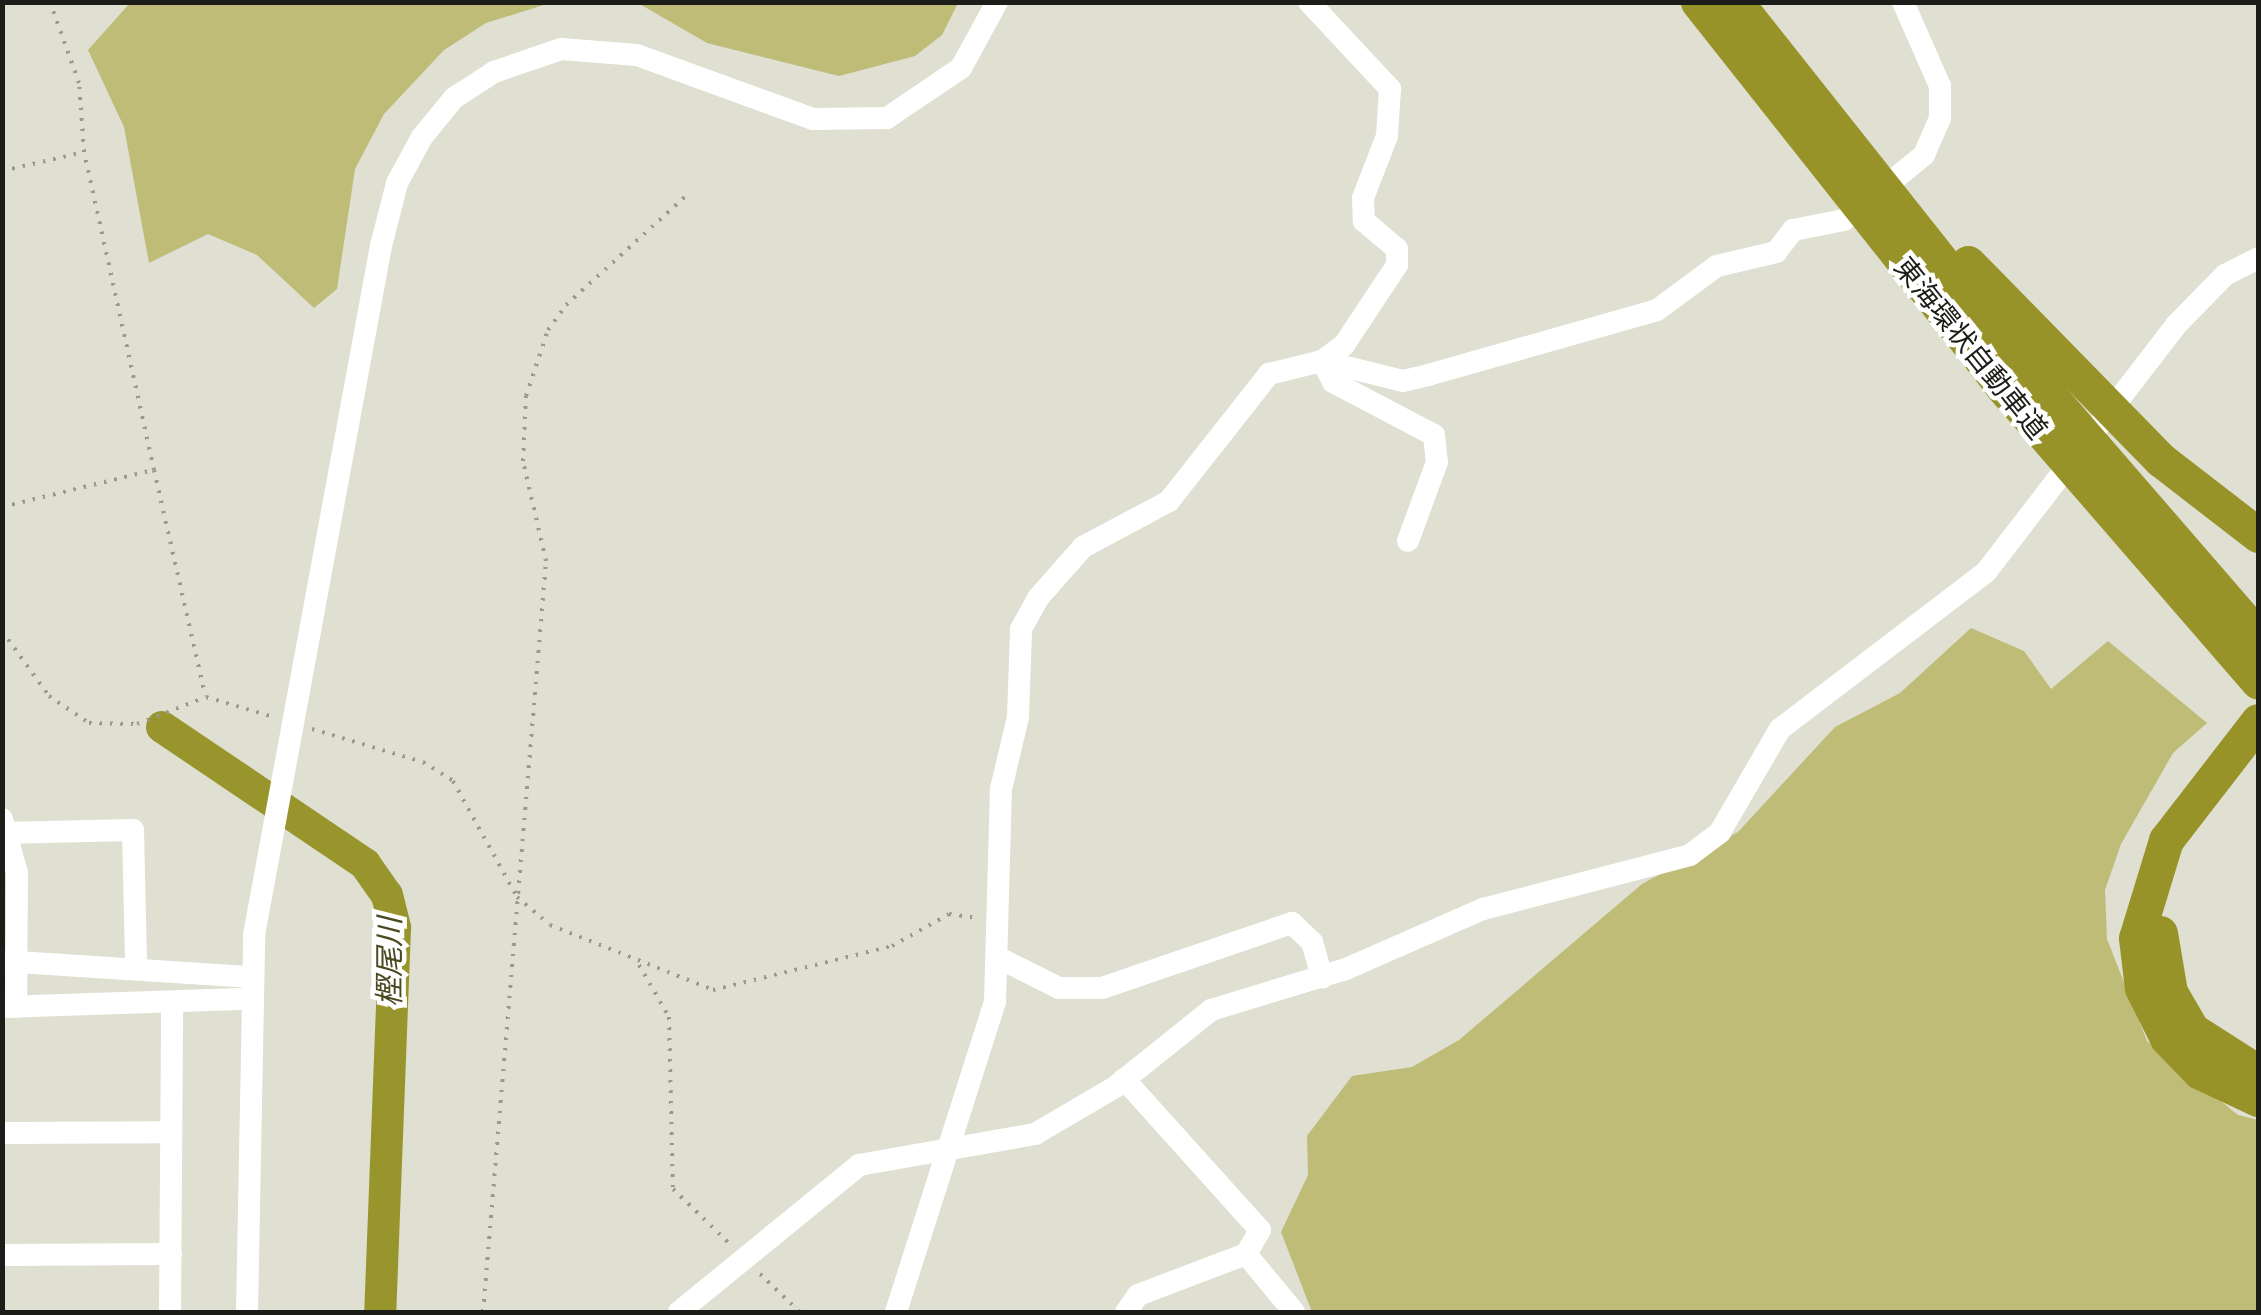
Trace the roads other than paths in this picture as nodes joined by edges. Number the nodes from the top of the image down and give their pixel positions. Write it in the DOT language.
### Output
graph roads {
  1 [pos="997,2"];
  2 [pos="1309,2"];
  3 [pos="1698,2"];
  4 [pos="1738,2"];
  5 [pos="1904,2"];
  6 [pos="1865,179"];
  7 [pos="2258,258"];
  8 [pos="1322,360"];
  9 [pos="2078,477"];
  10 [pos="2258,535"];
  11 [pos="1408,542"];
  12 [pos="2258,636"];
  13 [pos="2258,682"];
  14 [pos="2258,695"];
  15 [pos="2258,721"];
  16 [pos="2258,751"];
  17 [pos="4,827"];
  18 [pos="996,956"];
  19 [pos="10,961"];
  20 [pos="136,962"];
  21 [pos="1322,978"];
  22 [pos="249,988"];
  23 [pos="172,1006"];
  24 [pos="9,1007"];
  25 [pos="2258,1072"];
  26 [pos="1124,1079"];
  27 [pos="2258,1099"];
  28 [pos="169,1132"];
  29 [pos="2,1133"];
  30 [pos="946,1156"];
  31 [pos="171,1254"];
  32 [pos="1246,1254"];
  33 [pos="2,1255"];
  34 [pos="170,1312"];
  35 [pos="247,1312"];
  36 [pos="679,1312"];
  37 [pos="896,1312"];
  38 [pos="1126,1312"];
  39 [pos="1294,1312"];
  1 -- 22 [label="street"];
  2 -- 8 [label="street"];
  3 -- 6 [label="highway, 東海環状自動車道"];
  4 -- 6 [label="highway, 東海環状自動車道"];
  5 -- 8 [label="street"];
  6 -- 9 [label="highway, 東海環状自動車道"];
  6 -- 10 [label="highway"];
  6 -- 12 [label="highway, 東海環状自動車道"];
  7 -- 21 [label="street"];
  8 -- 11 [label="street"];
  8 -- 18 [label="street"];
  9 -- 13 [label="highway, 東海環状自動車道"];
  9 -- 14 [label="highway"];
  15 -- 27 [label="highway"];
  16 -- 25 [label="highway"];
  17 -- 19 [label="street"];
  17 -- 20 [label="street"];
  18 -- 21 [label="street"];
  18 -- 30 [label="street"];
  19 -- 20 [label="street"];
  19 -- 24 [label="street"];
  20 -- 22 [label="street"];
  21 -- 26 [label="street"];
  22 -- 23 [label="street"];
  22 -- 35 [label="street"];
  23 -- 24 [label="street"];
  23 -- 28 [label="street"];
  26 -- 30 [label="street"];
  26 -- 32 [label="street"];
  28 -- 29 [label="street"];
  28 -- 31 [label="street"];
  30 -- 36 [label="street"];
  30 -- 37 [label="street"];
  31 -- 33 [label="street"];
  31 -- 34 [label="street"];
  32 -- 38 [label="street"];
  32 -- 39 [label="street"];
}
